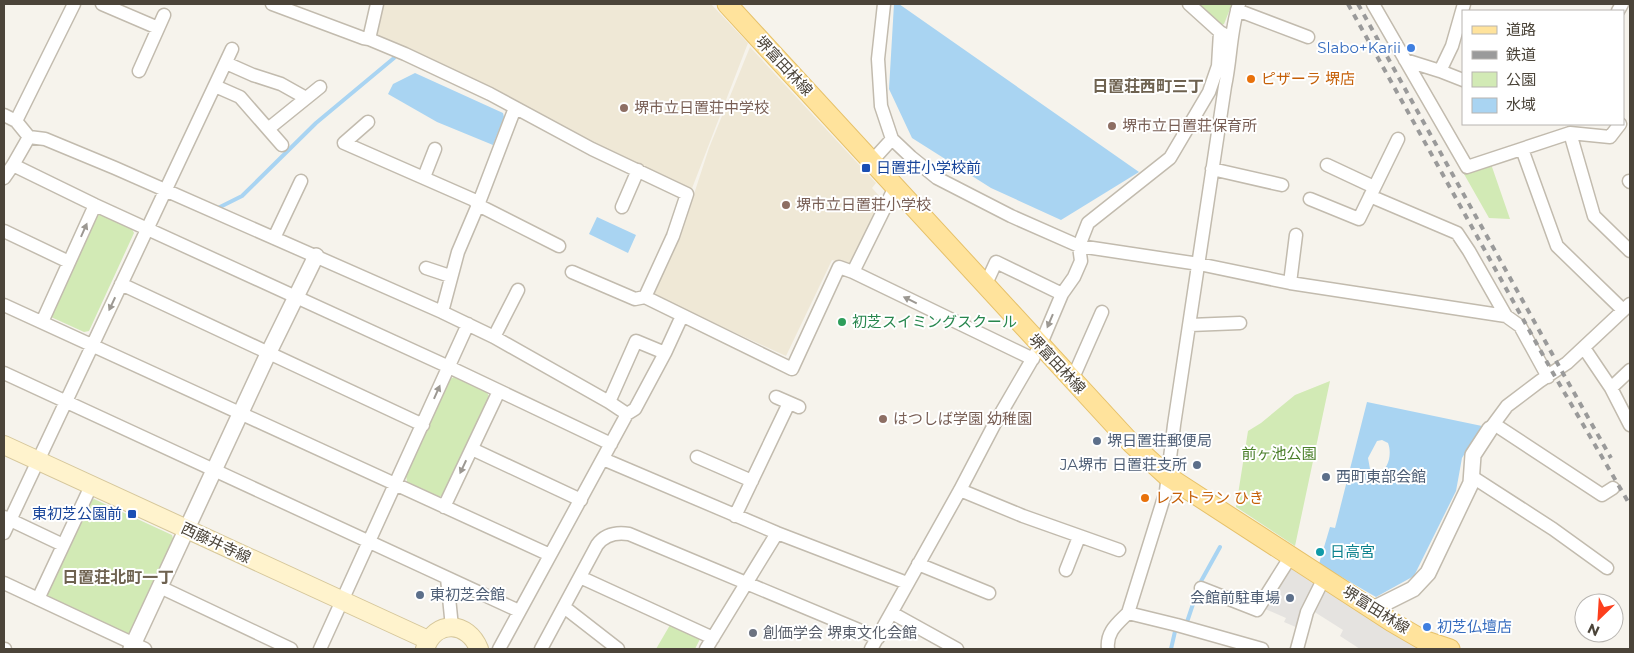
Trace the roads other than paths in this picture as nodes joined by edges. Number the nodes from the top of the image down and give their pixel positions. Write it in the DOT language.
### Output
graph roads {
  1 [pos="74,4"];
  2 [pos="102,4"];
  3 [pos="272,4"];
  4 [pos="377,4"];
  5 [pos="726,4"];
  6 [pos="884,4"];
  7 [pos="1189,4"];
  8 [pos="1373,4"];
  9 [pos="1238,7"];
  10 [pos="164,15"];
  11 [pos="1462,18"];
  12 [pos="158,28"];
  13 [pos="1225,35"];
  14 [pos="1308,37"];
  15 [pos="369,39"];
  16 [pos="1458,45"];
  17 [pos="232,50"];
  18 [pos="1405,60"];
  19 [pos="226,63"];
  20 [pos="139,71"];
  21 [pos="1440,71"];
  22 [pos="1462,80"];
  23 [pos="215,86"];
  24 [pos="320,86"];
  25 [pos="306,98"];
  26 [pos="515,108"];
  27 [pos="4,115"];
  28 [pos="16,121"];
  29 [pos="359,124"];
  30 [pos="1619,125"];
  31 [pos="268,129"];
  32 [pos="1570,133"];
  33 [pos="29,137"];
  34 [pos="892,139"];
  35 [pos="1398,139"];
  36 [pos="282,145"];
  37 [pos="435,149"];
  38 [pos="1522,149"];
  39 [pos="872,161"];
  40 [pos="13,165"];
  41 [pos="1327,165"];
  42 [pos="638,170"];
  43 [pos="1212,170"];
  44 [pos="424,177"];
  45 [pos="4,178"];
  46 [pos="302,181"];
  47 [pos="1282,186"];
  48 [pos="895,187"];
  49 [pos="165,192"];
  50 [pos="1372,192"];
  51 [pos="1310,199"];
  52 [pos="95,205"];
  53 [pos="478,205"];
  54 [pos="622,207"];
  55 [pos="148,228"];
  56 [pos="4,231"];
  57 [pos="1296,235"];
  58 [pos="274,238"];
  59 [pos="559,246"];
  60 [pos="1079,246"];
  61 [pos="1630,251"];
  62 [pos="316,256"];
  63 [pos="69,262"];
  64 [pos="1199,264"];
  65 [pos="426,268"];
  66 [pos="572,272"];
  67 [pos="853,272"];
  68 [pos="450,276"];
  69 [pos="1290,283"];
  70 [pos="121,284"];
  71 [pos="985,286"];
  72 [pos="518,290"];
  73 [pos="1062,294"];
  74 [pos="296,297"];
  75 [pos="645,297"];
  76 [pos="4,305"];
  77 [pos="1627,307"];
  78 [pos="442,312"];
  79 [pos="1102,312"];
  80 [pos="682,316"];
  81 [pos="1506,316"];
  82 [pos="42,322"];
  83 [pos="1240,323"];
  84 [pos="468,324"];
  85 [pos="1190,325"];
  86 [pos="494,337"];
  87 [pos="92,345"];
  88 [pos="1584,348"];
  89 [pos="665,353"];
  90 [pos="1036,353"];
  91 [pos="268,354"];
  92 [pos="449,367"];
  93 [pos="1630,370"];
  94 [pos="4,373"];
  95 [pos="1548,377"];
  96 [pos="1072,380"];
  97 [pos="1611,388"];
  98 [pos="499,391"];
  99 [pos="776,397"];
  100 [pos="66,402"];
  101 [pos="609,402"];
  102 [pos="241,413"];
  103 [pos="627,414"];
  104 [pos="422,425"];
  105 [pos="1630,425"];
  106 [pos="1492,426"];
  107 [pos="611,444"];
  108 [pos="4,446"];
  109 [pos="472,448"];
  110 [pos="698,457"];
  111 [pos="603,460"];
  112 [pos="38,461"];
  113 [pos="214,470"];
  114 [pos="1167,476"];
  115 [pos="1472,476"];
  116 [pos="752,482"];
  117 [pos="396,485"];
  118 [pos="91,486"];
  119 [pos="1613,488"];
  120 [pos="960,490"];
  121 [pos="581,500"];
  122 [pos="444,507"];
  123 [pos="736,516"];
  124 [pos="7,518"];
  125 [pos="187,530"];
  126 [pos="4,533"];
  127 [pos="777,533"];
  128 [pos="1079,537"];
  129 [pos="370,542"];
  130 [pos="63,545"];
  131 [pos="1119,550"];
  132 [pos="550,555"];
  133 [pos="1291,556"];
  134 [pos="918,564"];
  135 [pos="1606,568"];
  136 [pos="1066,570"];
  137 [pos="580,577"];
  138 [pos="447,578"];
  139 [pos="1324,578"];
  140 [pos="4,583"];
  141 [pos="907,583"];
  142 [pos="746,584"];
  143 [pos="160,587"];
  144 [pos="1201,588"];
  145 [pos="989,593"];
  146 [pos="38,599"];
  147 [pos="342,601"];
  148 [pos="564,607"];
  149 [pos="1373,609"];
  150 [pos="519,611"];
  151 [pos="892,613"];
  152 [pos="1128,613"];
  153 [pos="452,627"];
  154 [pos="710,644"];
  155 [pos="874,644"];
  156 [pos="1421,644"];
  157 [pos="427,645"];
  158 [pos="137,648"];
  159 [pos="291,649"];
  160 [pos="320,649"];
  161 [pos="479,649"];
  162 [pos="499,649"];
  163 [pos="541,649"];
  164 [pos="618,649"];
  165 [pos="957,649"];
  166 [pos="1108,649"];
  167 [pos="1262,649"];
  168 [pos="1297,649"];
  169 [pos="1450,649"];
  1 -- 28 [label="street"];
  2 -- 12 [label="street"];
  3 -- 15 [label="street"];
  4 -- 15 [label="street"];
  5 -- 39 [label="main road, 堺富田林線"];
  6 -- 34 [label="street"];
  7 -- 13 [label="street"];
  8 -- 18 [label="street"];
  9 -- 13 [label="street"];
  9 -- 14 [label="street"];
  10 -- 12 [label="street"];
  11 -- 16 [label="street"];
  12 -- 20 [label="street"];
  13 -- 43 [label="street"];
  13 -- 60 [label="street"];
  15 -- 26 [label="street"];
  16 -- 21 [label="street"];
  17 -- 19 [label="street"];
  18 -- 21 [label="street"];
  18 -- 38 [label="street"];
  19 -- 23 [label="street"];
  19 -- 25 [label="street"];
  21 -- 22 [label="street"];
  23 -- 31 [label="street"];
  23 -- 49 [label="street"];
  24 -- 25 [label="street"];
  25 -- 31 [label="street"];
  26 -- 42 [label="street"];
  26 -- 53 [label="street"];
  27 -- 28 [label="street"];
  28 -- 33 [label="street"];
  29 -- 44 [label="street"];
  30 -- 32 [label="street"];
  31 -- 36 [label="street"];
  32 -- 38 [label="street"];
  32 -- 61 [label="street"];
  33 -- 40 [label="street"];
  33 -- 49 [label="street"];
  34 -- 39 [label="street"];
  34 -- 60 [label="street"];
  35 -- 50 [label="street"];
  37 -- 44 [label="street"];
  38 -- 77 [label="street"];
  39 -- 48 [label="main road, 堺富田林線"];
  40 -- 45 [label="street"];
  40 -- 52 [label="street"];
  41 -- 50 [label="street"];
  42 -- 54 [label="street"];
  42 -- 75 [label="street"];
  43 -- 47 [label="street"];
  43 -- 64 [label="street"];
  44 -- 53 [label="street"];
  46 -- 58 [label="street"];
  48 -- 67 [label="street"];
  48 -- 71 [label="main road, 堺富田林線"];
  49 -- 55 [label="street"];
  49 -- 58 [label="street"];
  50 -- 51 [label="street"];
  50 -- 81 [label="street"];
  52 -- 55 [label="street"];
  63 -- 52 [label="street, one-way"];
  53 -- 59 [label="street"];
  53 -- 68 [label="street"];
  55 -- 70 [label="street"];
  55 -- 74 [label="street"];
  56 -- 63 [label="street"];
  57 -- 69 [label="street"];
  58 -- 62 [label="street"];
  60 -- 64 [label="street"];
  60 -- 73 [label="street"];
  62 -- 74 [label="street"];
  62 -- 78 [label="street"];
  63 -- 82 [label="street"];
  64 -- 69 [label="street"];
  64 -- 85 [label="street"];
  65 -- 68 [label="street"];
  66 -- 75 [label="street"];
  67 -- 80 [label="street"];
  90 -- 67 [label="street, one-way"];
  68 -- 78 [label="street"];
  69 -- 81 [label="street"];
  70 -- 87 [label="street, one-way"];
  70 -- 91 [label="street"];
  71 -- 73 [label="street"];
  71 -- 90 [label="main road, 堺富田林線"];
  72 -- 86 [label="street"];
  73 -- 90 [label="street, one-way"];
  74 -- 91 [label="street"];
  74 -- 92 [label="street"];
  75 -- 80 [label="street"];
  76 -- 82 [label="street"];
  77 -- 88 [label="street"];
  78 -- 84 [label="street"];
  79 -- 96 [label="street"];
  80 -- 89 [label="street"];
  81 -- 95 [label="street"];
  82 -- 87 [label="street"];
  83 -- 85 [label="street"];
  84 -- 86 [label="street"];
  84 -- 92 [label="street"];
  85 -- 114 [label="street"];
  86 -- 101 [label="street"];
  87 -- 100 [label="street"];
  87 -- 102 [label="street"];
  88 -- 95 [label="street"];
  88 -- 97 [label="street"];
  89 -- 101 [label="street"];
  89 -- 103 [label="street"];
  90 -- 96 [label="main road, 堺富田林線"];
  90 -- 120 [label="street"];
  91 -- 102 [label="street"];
  91 -- 104 [label="street"];
  92 -- 98 [label="street"];
  104 -- 92 [label="street, one-way"];
  93 -- 97 [label="street"];
  94 -- 100 [label="street"];
  95 -- 106 [label="street"];
  96 -- 114 [label="main road, 堺富田林線"];
  97 -- 105 [label="street"];
  98 -- 107 [label="street"];
  98 -- 109 [label="street"];
  99 -- 116 [label="street"];
  100 -- 112 [label="street"];
  100 -- 113 [label="street"];
  101 -- 103 [label="street"];
  102 -- 113 [label="street"];
  102 -- 117 [label="street"];
  103 -- 107 [label="street"];
  104 -- 117 [label="street"];
  106 -- 115 [label="street"];
  106 -- 119 [label="street"];
  107 -- 111 [label="street"];
  108 -- 112 [label="main road, 西藤井寺線"];
  109 -- 121 [label="street"];
  109 -- 122 [label="street, one-way"];
  110 -- 116 [label="street"];
  111 -- 121 [label="street"];
  111 -- 123 [label="street"];
  112 -- 118 [label="main road, 西藤井寺線"];
  112 -- 124 [label="street"];
  113 -- 125 [label="street"];
  113 -- 129 [label="street"];
  114 -- 133 [label="main road, 堺富田林線"];
  114 -- 152 [label="street"];
  115 -- 135 [label="street"];
  115 -- 149 [label="street"];
  116 -- 123 [label="street"];
  117 -- 122 [label="street"];
  117 -- 129 [label="street"];
  118 -- 125 [label="main road, 西藤井寺線"];
  118 -- 130 [label="street"];
  120 -- 128 [label="street"];
  120 -- 134 [label="street"];
  121 -- 132 [label="street"];
  122 -- 132 [label="street"];
  123 -- 127 [label="street"];
  124 -- 126 [label="street"];
  124 -- 130 [label="street"];
  125 -- 143 [label="street"];
  125 -- 147 [label="main road, 西藤井寺線"];
  127 -- 141 [label="street"];
  127 -- 142 [label="street"];
  128 -- 131 [label="street"];
  128 -- 136 [label="street"];
  129 -- 138 [label="street"];
  129 -- 147 [label="street"];
  130 -- 146 [label="street"];
  132 -- 150 [label="street"];
  133 -- 139 [label="main road, 堺富田林線"];
  133 -- 144 [label="street"];
  134 -- 141 [label="street"];
  134 -- 145 [label="street"];
  137 -- 142 [label="street"];
  137 -- 148 [label="street"];
  137 -- 154 [label="street"];
  138 -- 150 [label="street"];
  138 -- 153 [label="street"];
  139 -- 149 [label="main road, 堺富田林線"];
  139 -- 168 [label="street"];
  140 -- 146 [label="street"];
  141 -- 151 [label="street"];
  142 -- 154 [label="street"];
  142 -- 155 [label="street"];
  143 -- 158 [label="street"];
  143 -- 159 [label="street"];
  146 -- 158 [label="street"];
  147 -- 157 [label="main road, 西藤井寺線"];
  147 -- 160 [label="street"];
  148 -- 163 [label="street"];
  148 -- 164 [label="street"];
  149 -- 156 [label="main road, 堺富田林線"];
  150 -- 162 [label="street"];
  151 -- 155 [label="street"];
  151 -- 165 [label="street"];
  152 -- 166 [label="street"];
  152 -- 167 [label="street"];
  153 -- 157 [label="main road, 西藤井寺線"];
  153 -- 161 [label="main road"];
  156 -- 169 [label="main road, 堺富田林線"];
}
